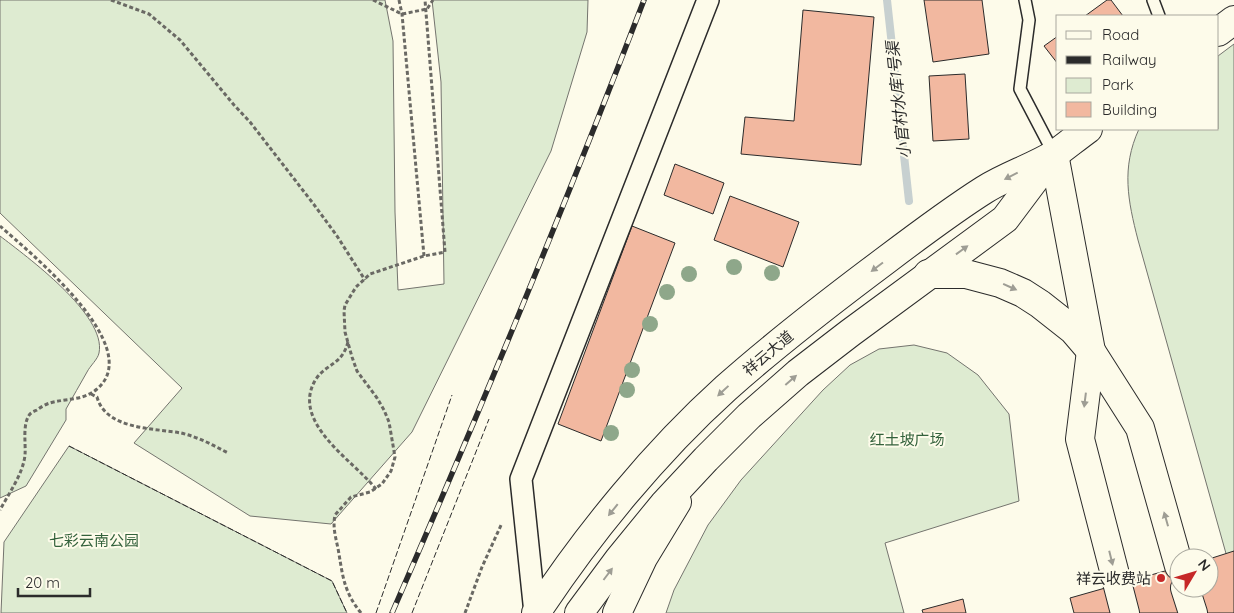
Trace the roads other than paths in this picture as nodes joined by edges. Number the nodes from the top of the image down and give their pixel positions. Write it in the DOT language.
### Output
graph roads {
  1 [pos="708,0"];
  2 [pos="1024,0"];
  3 [pos="1153,0"];
  4 [pos="1159,15"];
  5 [pos="1234,20"];
  6 [pos="1219,31"];
  7 [pos="1087,130"];
  8 [pos="1054,154"];
  9 [pos="928,274"];
  10 [pos="1091,351"];
  11 [pos="706,459"];
  12 [pos="1174,548"];
  13 [pos="536,613"];
  14 [pos="579,613"];
  15 [pos="617,613"];
  16 [pos="1125,613"];
  1 -- 13 [label="street"];
  2 -- 8 [label="lane"];
  3 -- 4 [label="lane"];
  5 -- 6 [label="main road"];
  7 -- 8 [label="main road, 祥云大道"];
  9 -- 8 [label="main road, 祥云大道, one-way"];
  8 -- 10 [label="main road"];
  8 -- 13 [label="main road, 祥云大道, one-way"];
  9 -- 10 [label="main road, one-way"];
  11 -- 9 [label="main road, 祥云大道, one-way"];
  12 -- 10 [label="main road, one-way"];
  10 -- 16 [label="main road, one-way"];
  14 -- 11 [label="main road, 祥云大道, one-way"];
  11 -- 15 [label="main road"];
}
